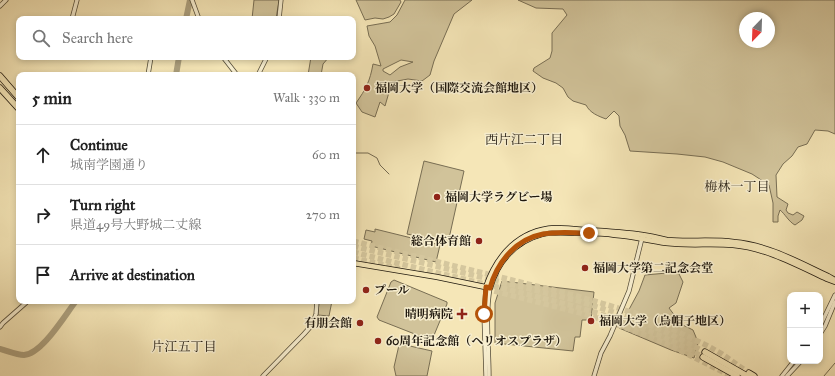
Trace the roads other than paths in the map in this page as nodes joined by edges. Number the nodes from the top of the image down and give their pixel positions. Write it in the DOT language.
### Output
graph roads {
  1 [pos="6,0"];
  2 [pos="76,0"];
  3 [pos="192,0"];
  4 [pos="281,0"];
  5 [pos="0,6"];
  6 [pos="73,16"];
  7 [pos="199,16"];
  8 [pos="279,16"];
  9 [pos="150,60"];
  10 [pos="225,60"];
  11 [pos="266,60"];
  12 [pos="148,72"];
  13 [pos="235,72"];
  14 [pos="260,72"];
  15 [pos="0,76"];
  16 [pos="0,80"];
  17 [pos="0,90"];
  18 [pos="16,95"];
  19 [pos="16,99"];
  20 [pos="16,107"];
  21 [pos="642,237"];
  22 [pos="356,263"];
  23 [pos="835,281"];
  24 [pos="488,288"];
  25 [pos="835,295"];
  26 [pos="835,302"];
  27 [pos="25,304"];
  28 [pos="317,304"];
  29 [pos="823,320"];
  30 [pos="0,327"];
  31 [pos="823,329"];
  32 [pos="792,364"];
  33 [pos="798,364"];
  34 [pos="750,375"];
  35 [pos="263,376"];
  36 [pos="487,376"];
  37 [pos="594,376"];
  38 [pos="737,376"];
  39 [pos="782,376"];
  40 [pos="787,376"];
  1 -- 5 [label="street"];
  2 -- 6 [label="street"];
  3 -- 7 [label="street"];
  4 -- 8 [label="street"];
  9 -- 12 [label="street"];
  10 -- 13 [label="street"];
  11 -- 14 [label="street"];
  15 -- 18 [label="highway"];
  16 -- 19 [label="highway"];
  17 -- 20 [label="highway"];
  21 -- 23 [label="main road"];
  21 -- 24 [label="main road"];
  21 -- 37 [label="street"];
  22 -- 24 [label="main road"];
  24 -- 36 [label="street"];
  25 -- 29 [label="street"];
  26 -- 31 [label="street"];
  27 -- 30 [label="street"];
  28 -- 35 [label="street"];
  32 -- 39 [label="street"];
  33 -- 40 [label="street"];
  34 -- 38 [label="highway"];
}
